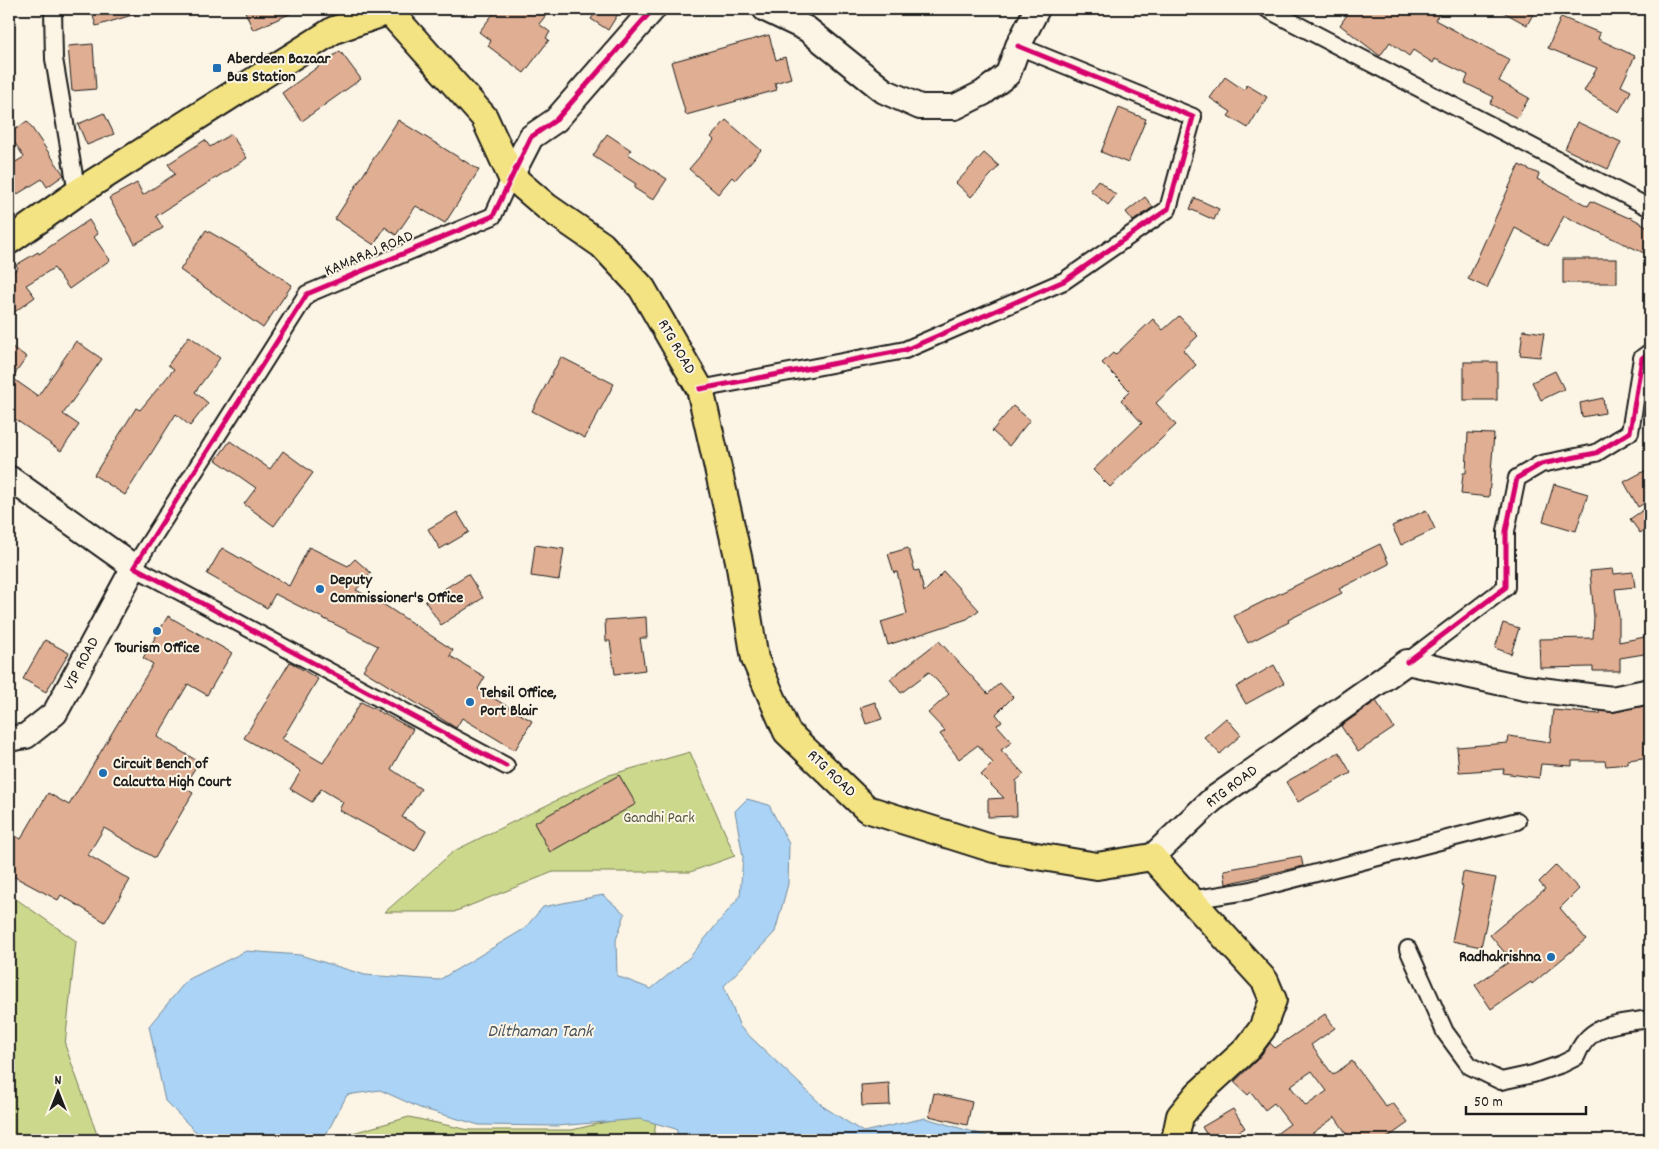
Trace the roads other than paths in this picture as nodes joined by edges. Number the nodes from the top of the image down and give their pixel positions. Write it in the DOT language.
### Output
graph roads {
  1 [pos="53,9"];
  2 [pos="653,9"];
  3 [pos="765,9"];
  4 [pos="1037,9"];
  5 [pos="1267,9"];
  6 [pos="390,10"];
  7 [pos="1018,46"];
  8 [pos="511,176"];
  9 [pos="78,193"];
  10 [pos="1650,208"];
  11 [pos="9,241"];
  12 [pos="1650,352"];
  13 [pos="700,389"];
  14 [pos="9,478"];
  15 [pos="134,567"];
  16 [pos="1407,662"];
  17 [pos="1650,691"];
  18 [pos="9,740"];
  19 [pos="506,766"];
  20 [pos="1517,821"];
  21 [pos="1152,857"];
  22 [pos="1190,900"];
  23 [pos="1408,949"];
  24 [pos="1650,1019"];
  25 [pos="1175,1140"];
  1 -- 9 [label="street"];
  2 -- 8 [label="main road, KAMARAJ ROAD"];
  3 -- 7 [label="main road"];
  4 -- 7 [label="main road"];
  5 -- 10 [label="street"];
  6 -- 8 [label="main road, RTG ROAD"];
  6 -- 9 [label="main road"];
  7 -- 13 [label="street"];
  8 -- 13 [label="main road, RTG ROAD"];
  8 -- 15 [label="street, KAMARAJ ROAD"];
  9 -- 11 [label="main road"];
  12 -- 16 [label="street"];
  13 -- 21 [label="main road, RTG ROAD"];
  14 -- 15 [label="main road"];
  15 -- 18 [label="main road, VIP ROAD"];
  15 -- 19 [label="street"];
  16 -- 17 [label="main road"];
  16 -- 21 [label="main road, RTG ROAD"];
  20 -- 22 [label="street"];
  21 -- 22 [label="main road"];
  22 -- 25 [label="main road"];
  23 -- 24 [label="street"];
}
